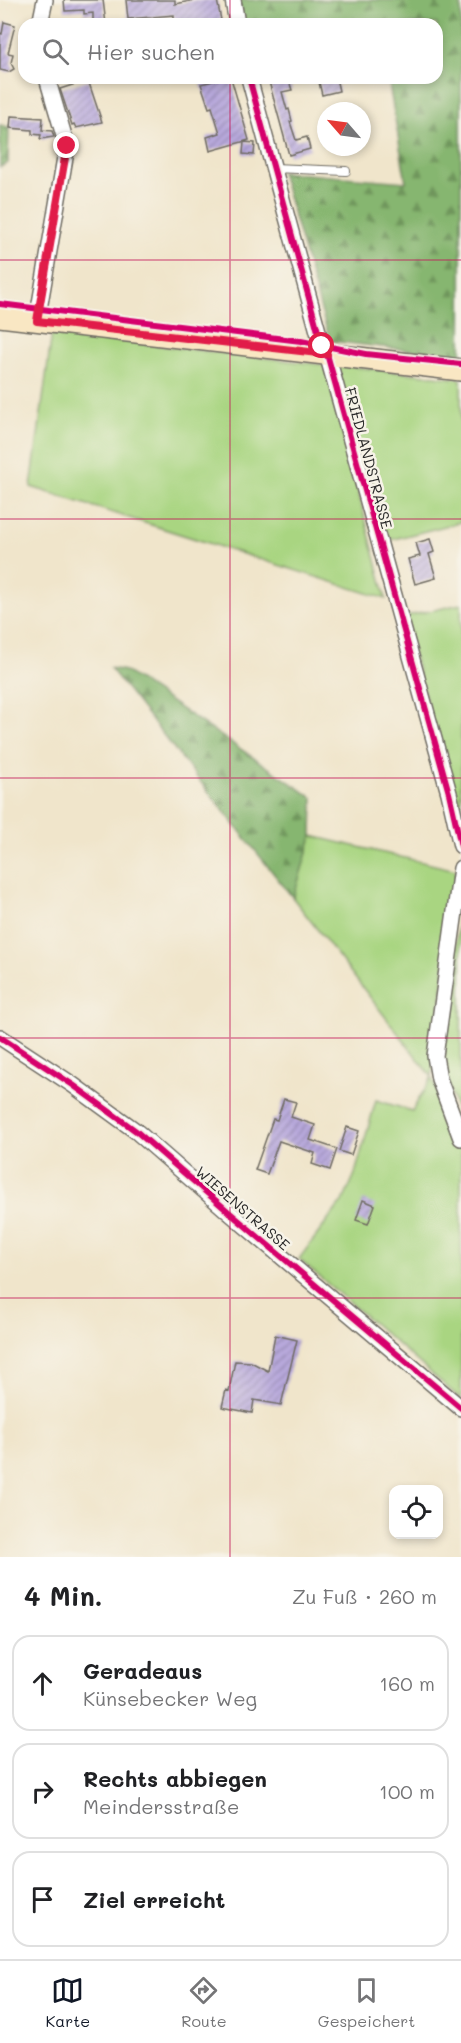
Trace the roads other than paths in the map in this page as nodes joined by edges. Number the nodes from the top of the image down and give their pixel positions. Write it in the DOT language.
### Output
graph roads {
  1 [pos="45,0"];
  2 [pos="233,0"];
  3 [pos="41,18"];
  4 [pos="236,18"];
  5 [pos="49,84"];
  6 [pos="251,84"];
  7 [pos="273,168"];
  8 [pos="346,171"];
  9 [pos="0,316"];
  10 [pos="37,321"];
  11 [pos="327,354"];
  12 [pos="461,370"];
  13 [pos="461,846"];
  14 [pos="461,868"];
  15 [pos="0,1037"];
  16 [pos="461,1138"];
  17 [pos="461,1408"];
  1 -- 3 [label="street"];
  2 -- 4 [label="street"];
  5 -- 10 [label="street"];
  6 -- 7 [label="street, FRIEDLANDSTRASSE"];
  7 -- 8 [label="lane"];
  7 -- 11 [label="street, FRIEDLANDSTRASSE"];
  9 -- 10 [label="street"];
  10 -- 11 [label="street"];
  11 -- 12 [label="street"];
  11 -- 13 [label="street, FRIEDLANDSTRASSE"];
  14 -- 16 [label="street"];
  15 -- 17 [label="street, WIESENSTRASSE"];
}
